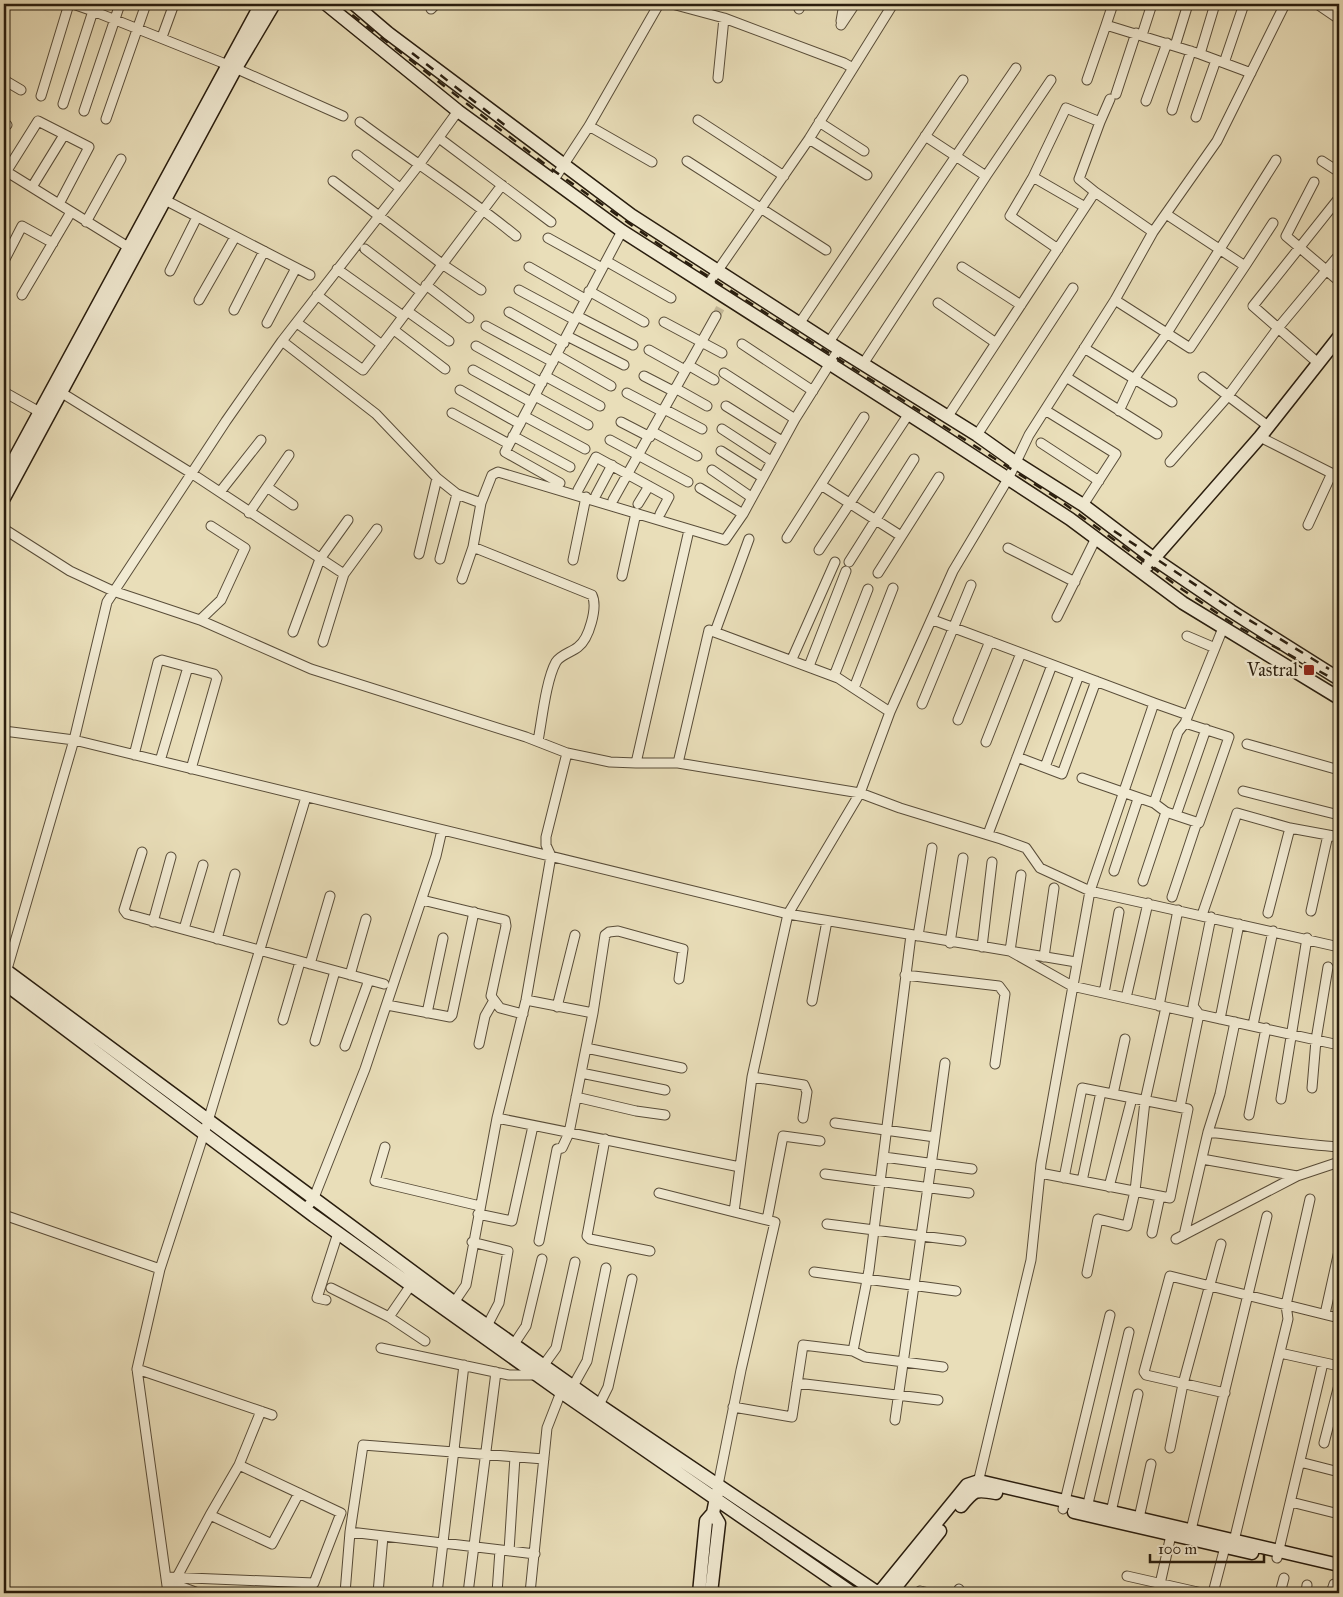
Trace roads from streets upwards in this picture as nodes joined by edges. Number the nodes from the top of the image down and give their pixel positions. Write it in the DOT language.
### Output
graph roads {
  1 [pos="69,4"];
  2 [pos="73,4"];
  3 [pos="120,4"];
  4 [pos="146,4"];
  5 [pos="174,4"];
  6 [pos="261,4"];
  7 [pos="274,4"];
  8 [pos="326,4"];
  9 [pos="354,4"];
  10 [pos="659,4"];
  11 [pos="672,4"];
  12 [pos="844,4"];
  13 [pos="855,4"];
  14 [pos="893,4"];
  15 [pos="1113,4"];
  16 [pos="1152,4"];
  17 [pos="1188,4"];
  18 [pos="1215,4"];
  19 [pos="1244,4"];
  20 [pos="1285,4"];
  21 [pos="1320,5"];
  22 [pos="94,8"];
  23 [pos="724,18"];
  24 [pos="115,19"];
  25 [pos="1339,20"];
  26 [pos="1106,25"];
  27 [pos="137,29"];
  28 [pos="1139,34"];
  29 [pos="162,37"];
  30 [pos="1171,45"];
  31 [pos="1196,52"];
  32 [pos="1220,61"];
  33 [pos="232,66"];
  34 [pos="852,68"];
  35 [pos="1016,68"];
  36 [pos="1251,73"];
  37 [pos="718,78"];
  38 [pos="4,80"];
  39 [pos="963,80"];
  40 [pos="1052,80"];
  41 [pos="1086,80"];
  42 [pos="21,90"];
  43 [pos="41,96"];
  44 [pos="1146,101"];
  45 [pos="63,104"];
  46 [pos="1172,110"];
  47 [pos="84,111"];
  48 [pos="458,111"];
  49 [pos="343,116"];
  50 [pos="1196,117"];
  51 [pos="106,119"];
  52 [pos="698,120"];
  53 [pos="360,122"];
  54 [pos="819,122"];
  55 [pos="1100,122"];
  56 [pos="589,126"];
  57 [pos="64,135"];
  58 [pos="926,136"];
  59 [pos="808,139"];
  60 [pos="443,140"];
  61 [pos="864,151"];
  62 [pos="357,155"];
  63 [pos="957,157"];
  64 [pos="121,160"];
  65 [pos="1276,160"];
  66 [pos="687,161"];
  67 [pos="1322,161"];
  68 [pos="652,162"];
  69 [pos="418,166"];
  70 [pos="564,166"];
  71 [pos="5,171"];
  72 [pos="1339,172"];
  73 [pos="867,175"];
  74 [pos="784,176"];
  75 [pos="986,176"];
  76 [pos="1033,177"];
  77 [pos="333,181"];
  78 [pos="553,181"];
  79 [pos="1314,182"];
  80 [pos="502,185"];
  81 [pos="32,187"];
  82 [pos="400,188"];
  83 [pos="1095,192"];
  84 [pos="1339,198"];
  85 [pos="165,200"];
  86 [pos="59,204"];
  87 [pos="1085,207"];
  88 [pos="763,208"];
  89 [pos="483,209"];
  90 [pos="71,212"];
  91 [pos="1166,214"];
  92 [pos="197,217"];
  93 [pos="378,217"];
  94 [pos="86,222"];
  95 [pos="551,222"];
  96 [pos="1273,223"];
  97 [pos="622,231"];
  98 [pos="1153,232"];
  99 [pos="516,236"];
  100 [pos="235,237"];
  101 [pos="548,238"];
  102 [pos="53,244"];
  103 [pos="1301,248"];
  104 [pos="365,249"];
  105 [pos="1058,249"];
  106 [pos="133,250"];
  107 [pos="826,250"];
  108 [pos="1219,250"];
  109 [pos="264,251"];
  110 [pos="1339,255"];
  111 [pos="4,261"];
  112 [pos="442,264"];
  113 [pos="604,265"];
  114 [pos="1244,266"];
  115 [pos="529,267"];
  116 [pos="962,267"];
  117 [pos="296,268"];
  118 [pos="170,270"];
  119 [pos="337,270"];
  120 [pos="1327,270"];
  121 [pos="718,272"];
  122 [pos="310,275"];
  123 [pos="1339,281"];
  124 [pos="708,286"];
  125 [pos="1073,288"];
  126 [pos="423,289"];
  127 [pos="481,290"];
  128 [pos="519,290"];
  129 [pos="22,295"];
  130 [pos="317,295"];
  131 [pos="587,295"];
  132 [pos="671,298"];
  133 [pos="199,300"];
  134 [pos="1116,300"];
  135 [pos="938,303"];
  136 [pos="1021,305"];
  137 [pos="234,310"];
  138 [pos="509,312"];
  139 [pos="405,313"];
  140 [pos="716,316"];
  141 [pos="469,318"];
  142 [pos="576,318"];
  143 [pos="644,322"];
  144 [pos="664,322"];
  145 [pos="268,323"];
  146 [pos="297,323"];
  147 [pos="799,324"];
  148 [pos="486,326"];
  149 [pos="1278,328"];
  150 [pos="394,330"];
  151 [pos="1167,333"];
  152 [pos="1339,337"];
  153 [pos="565,339"];
  154 [pos="282,341"];
  155 [pos="449,341"];
  156 [pos="701,341"];
  157 [pos="996,343"];
  158 [pos="382,344"];
  159 [pos="742,344"];
  160 [pos="633,345"];
  161 [pos="476,346"];
  162 [pos="834,346"];
  163 [pos="1084,348"];
  164 [pos="649,350"];
  165 [pos="722,353"];
  166 [pos="555,358"];
  167 [pos="863,364"];
  168 [pos="1318,364"];
  169 [pos="624,365"];
  170 [pos="830,365"];
  171 [pos="687,368"];
  172 [pos="444,369"];
  173 [pos="473,370"];
  174 [pos="724,373"];
  175 [pos="644,376"];
  176 [pos="1066,377"];
  177 [pos="1203,377"];
  178 [pos="1134,379"];
  179 [pos="544,380"];
  180 [pos="714,380"];
  181 [pos="611,386"];
  182 [pos="460,390"];
  183 [pos="674,390"];
  184 [pos="813,391"];
  185 [pos="4,392"];
  186 [pos="62,393"];
  187 [pos="628,393"];
  188 [pos="1228,396"];
  189 [pos="533,399"];
  190 [pos="1172,402"];
  191 [pos="600,406"];
  192 [pos="707,406"];
  193 [pos="726,406"];
  194 [pos="1045,410"];
  195 [pos="663,411"];
  196 [pos="1118,411"];
  197 [pos="452,413"];
  198 [pos="44,415"];
  199 [pos="908,415"];
  200 [pos="948,416"];
  201 [pos="864,417"];
  202 [pos="794,419"];
  203 [pos="522,420"];
  204 [pos="622,422"];
  205 [pos="588,425"];
  206 [pos="1268,426"];
  207 [pos="722,428"];
  208 [pos="702,429"];
  209 [pos="651,434"];
  210 [pos="1157,434"];
  211 [pos="978,435"];
  212 [pos="1260,437"];
  213 [pos="261,440"];
  214 [pos="511,440"];
  215 [pos="610,440"];
  216 [pos="782,441"];
  217 [pos="1041,443"];
  218 [pos="584,449"];
  219 [pos="721,451"];
  220 [pos="289,455"];
  221 [pos="639,455"];
  222 [pos="697,456"];
  223 [pos="914,459"];
  224 [pos="8,460"];
  225 [pos="771,461"];
  226 [pos="1015,462"];
  227 [pos="1170,462"];
  228 [pos="612,465"];
  229 [pos="570,468"];
  230 [pos="712,470"];
  231 [pos="192,473"];
  232 [pos="628,474"];
  233 [pos="1336,475"];
  234 [pos="762,477"];
  235 [pos="939,477"];
  236 [pos="4,478"];
  237 [pos="437,478"];
  238 [pos="1008,479"];
  239 [pos="1099,481"];
  240 [pos="688,482"];
  241 [pos="560,483"];
  242 [pos="821,485"];
  243 [pos="649,486"];
  244 [pos="267,487"];
  245 [pos="700,488"];
  246 [pos="578,490"];
  247 [pos="220,492"];
  248 [pos="457,494"];
  249 [pos="596,494"];
  250 [pos="586,497"];
  251 [pos="751,497"];
  252 [pos="4,498"];
  253 [pos="613,500"];
  254 [pos="480,503"];
  255 [pos="848,503"];
  256 [pos="1083,505"];
  257 [pos="293,506"];
  258 [pos="637,509"];
  259 [pos="250,513"];
  260 [pos="660,514"];
  261 [pos="743,514"];
  262 [pos="876,519"];
  263 [pos="348,520"];
  264 [pos="1308,525"];
  265 [pos="211,526"];
  266 [pos="4,529"];
  267 [pos="377,529"];
  268 [pos="689,530"];
  269 [pos="901,536"];
  270 [pos="787,538"];
  271 [pos="1096,538"];
  272 [pos="749,539"];
  273 [pos="473,547"];
  274 [pos="1008,548"];
  275 [pos="819,550"];
  276 [pos="419,554"];
  277 [pos="1154,558"];
  278 [pos="320,559"];
  279 [pos="440,559"];
  280 [pos="573,560"];
  281 [pos="835,562"];
  282 [pos="878,573"];
  283 [pos="1142,573"];
  284 [pos="344,574"];
  285 [pos="622,576"];
  286 [pos="462,579"];
  287 [pos="1075,582"];
  288 [pos="972,585"];
  289 [pos="893,588"];
  290 [pos="868,589"];
  291 [pos="113,591"];
  292 [pos="1057,617"];
  293 [pos="200,620"];
  294 [pos="933,620"];
  295 [pos="954,628"];
  296 [pos="1223,628"];
  297 [pos="293,632"];
  298 [pos="715,632"];
  299 [pos="1187,636"];
  300 [pos="323,642"];
  301 [pos="990,642"];
  302 [pos="1215,648"];
  303 [pos="1021,653"];
  304 [pos="792,659"];
  305 [pos="1052,665"];
  306 [pos="809,666"];
  307 [pos="188,667"];
  308 [pos="1079,675"];
  309 [pos="834,676"];
  310 [pos="1339,680"];
  311 [pos="1096,681"];
  312 [pos="854,688"];
  313 [pos="1339,698"];
  314 [pos="1154,703"];
  315 [pos="922,704"];
  316 [pos="890,712"];
  317 [pos="1186,719"];
  318 [pos="958,720"];
  319 [pos="1206,730"];
  320 [pos="4,731"];
  321 [pos="74,740"];
  322 [pos="538,742"];
  323 [pos="986,742"];
  324 [pos="1246,744"];
  325 [pos="567,753"];
  326 [pos="134,755"];
  327 [pos="1018,757"];
  328 [pos="160,761"];
  329 [pos="636,763"];
  330 [pos="678,763"];
  331 [pos="1045,767"];
  332 [pos="191,769"];
  333 [pos="1339,770"];
  334 [pos="1082,778"];
  335 [pos="1243,791"];
  336 [pos="860,792"];
  337 [pos="1123,794"];
  338 [pos="306,797"];
  339 [pos="1138,799"];
  340 [pos="1154,803"];
  341 [pos="1166,812"];
  342 [pos="1176,815"];
  343 [pos="1339,815"];
  344 [pos="1197,822"];
  345 [pos="1290,828"];
  346 [pos="442,830"];
  347 [pos="988,834"];
  348 [pos="1328,835"];
  349 [pos="1339,837"];
  350 [pos="932,848"];
  351 [pos="142,852"];
  352 [pos="551,856"];
  353 [pos="171,857"];
  354 [pos="963,858"];
  355 [pos="992,862"];
  356 [pos="203,865"];
  357 [pos="1114,870"];
  358 [pos="235,874"];
  359 [pos="1021,875"];
  360 [pos="1143,882"];
  361 [pos="1054,888"];
  362 [pos="1090,891"];
  363 [pos="330,896"];
  364 [pos="1172,898"];
  365 [pos="422,900"];
  366 [pos="1148,903"];
  367 [pos="1178,910"];
  368 [pos="1311,911"];
  369 [pos="474,912"];
  370 [pos="1119,912"];
  371 [pos="1268,913"];
  372 [pos="788,914"];
  373 [pos="1207,916"];
  374 [pos="366,919"];
  375 [pos="827,921"];
  376 [pos="153,922"];
  377 [pos="1240,924"];
  378 [pos="184,929"];
  379 [pos="1272,931"];
  380 [pos="575,935"];
  381 [pos="914,936"];
  382 [pos="444,938"];
  383 [pos="1307,938"];
  384 [pos="217,939"];
  385 [pos="950,943"];
  386 [pos="982,947"];
  387 [pos="1339,947"];
  388 [pos="259,951"];
  389 [pos="1010,951"];
  390 [pos="1044,957"];
  391 [pos="300,962"];
  392 [pos="1076,962"];
  393 [pos="310,964"];
  394 [pos="1328,968"];
  395 [pos="335,971"];
  396 [pos="350,975"];
  397 [pos="905,975"];
  398 [pos="4,976"];
  399 [pos="679,979"];
  400 [pos="369,980"];
  401 [pos="384,984"];
  402 [pos="1072,986"];
  403 [pos="1104,993"];
  404 [pos="1126,998"];
  405 [pos="526,1000"];
  406 [pos="812,1001"];
  407 [pos="493,1002"];
  408 [pos="387,1005"];
  409 [pos="557,1006"];
  410 [pos="1162,1007"];
  411 [pos="427,1013"];
  412 [pos="593,1013"];
  413 [pos="523,1014"];
  414 [pos="1199,1014"];
  415 [pos="1220,1018"];
  416 [pos="283,1020"];
  417 [pos="1235,1022"];
  418 [pos="1253,1026"];
  419 [pos="1266,1028"];
  420 [pos="1292,1035"];
  421 [pos="1125,1040"];
  422 [pos="1316,1040"];
  423 [pos="315,1041"];
  424 [pos="479,1044"];
  425 [pos="1339,1045"];
  426 [pos="346,1046"];
  427 [pos="586,1048"];
  428 [pos="944,1063"];
  429 [pos="994,1064"];
  430 [pos="682,1068"];
  431 [pos="581,1073"];
  432 [pos="752,1078"];
  433 [pos="1312,1088"];
  434 [pos="665,1090"];
  435 [pos="1101,1092"];
  436 [pos="1113,1094"];
  437 [pos="576,1097"];
  438 [pos="1132,1098"];
  439 [pos="1281,1099"];
  440 [pos="1146,1101"];
  441 [pos="1180,1107"];
  442 [pos="666,1115"];
  443 [pos="1249,1115"];
  444 [pos="498,1118"];
  445 [pos="803,1118"];
  446 [pos="835,1123"];
  447 [pos="533,1126"];
  448 [pos="206,1127"];
  449 [pos="887,1131"];
  450 [pos="1208,1132"];
  451 [pos="569,1134"];
  452 [pos="935,1137"];
  453 [pos="605,1139"];
  454 [pos="820,1141"];
  455 [pos="385,1147"];
  456 [pos="1339,1147"];
  457 [pos="884,1157"];
  458 [pos="1202,1160"];
  459 [pos="1339,1162"];
  460 [pos="930,1163"];
  461 [pos="740,1166"];
  462 [pos="972,1168"];
  463 [pos="1040,1173"];
  464 [pos="826,1174"];
  465 [pos="1297,1176"];
  466 [pos="1064,1178"];
  467 [pos="1082,1181"];
  468 [pos="880,1182"];
  469 [pos="1109,1186"];
  470 [pos="927,1188"];
  471 [pos="1135,1191"];
  472 [pos="969,1193"];
  473 [pos="659,1194"];
  474 [pos="1160,1196"];
  475 [pos="1310,1199"];
  476 [pos="309,1204"];
  477 [pos="479,1210"];
  478 [pos="734,1212"];
  479 [pos="4,1215"];
  480 [pos="1267,1216"];
  481 [pos="767,1220"];
  482 [pos="827,1224"];
  483 [pos="873,1230"];
  484 [pos="338,1233"];
  485 [pos="1152,1233"];
  486 [pos="921,1236"];
  487 [pos="539,1241"];
  488 [pos="961,1241"];
  489 [pos="472,1242"];
  490 [pos="1221,1244"];
  491 [pos="650,1251"];
  492 [pos="1339,1251"];
  493 [pos="542,1259"];
  494 [pos="574,1262"];
  495 [pos="606,1268"];
  496 [pos="160,1269"];
  497 [pos="814,1272"];
  498 [pos="1087,1273"];
  499 [pos="632,1280"];
  500 [pos="867,1280"];
  501 [pos="411,1285"];
  502 [pos="1210,1285"];
  503 [pos="915,1286"];
  504 [pos="331,1288"];
  505 [pos="956,1291"];
  506 [pos="1248,1295"];
  507 [pos="326,1300"];
  508 [pos="1286,1305"];
  509 [pos="451,1307"];
  510 [pos="1325,1314"];
  511 [pos="1110,1315"];
  512 [pos="389,1317"];
  513 [pos="1339,1318"];
  514 [pos="487,1326"];
  515 [pos="1129,1332"];
  516 [pos="425,1341"];
  517 [pos="514,1344"];
  518 [pos="381,1348"];
  519 [pos="853,1351"];
  520 [pos="1280,1353"];
  521 [pos="903,1362"];
  522 [pos="1323,1363"];
  523 [pos="464,1365"];
  524 [pos="1339,1366"];
  525 [pos="942,1367"];
  526 [pos="137,1369"];
  527 [pos="540,1370"];
  528 [pos="496,1372"];
  529 [pos="797,1383"];
  530 [pos="1183,1384"];
  531 [pos="1339,1385"];
  532 [pos="573,1386"];
  533 [pos="561,1392"];
  534 [pos="1225,1393"];
  535 [pos="1138,1394"];
  536 [pos="899,1395"];
  537 [pos="938,1400"];
  538 [pos="600,1405"];
  539 [pos="733,1407"];
  540 [pos="261,1411"];
  541 [pos="272,1415"];
  542 [pos="895,1420"];
  543 [pos="1324,1444"];
  544 [pos="1170,1448"];
  545 [pos="452,1451"];
  546 [pos="486,1454"];
  547 [pos="515,1456"];
  548 [pos="544,1459"];
  549 [pos="1300,1462"];
  550 [pos="1151,1464"];
  551 [pos="239,1465"];
  552 [pos="1339,1472"];
  553 [pos="718,1485"];
  554 [pos="978,1486"];
  555 [pos="299,1493"];
  556 [pos="716,1499"];
  557 [pos="1290,1502"];
  558 [pos="1064,1505"];
  559 [pos="1086,1510"];
  560 [pos="1110,1512"];
  561 [pos="713,1513"];
  562 [pos="1339,1514"];
  563 [pos="210,1515"];
  564 [pos="1139,1518"];
  565 [pos="350,1532"];
  566 [pos="1171,1535"];
  567 [pos="1190,1535"];
  568 [pos="383,1536"];
  569 [pos="443,1542"];
  570 [pos="1230,1545"];
  571 [pos="476,1547"];
  572 [pos="504,1551"];
  573 [pos="535,1554"];
  574 [pos="1278,1555"];
  575 [pos="1339,1566"];
  576 [pos="1127,1576"];
  577 [pos="177,1578"];
  578 [pos="1284,1578"];
  579 [pos="167,1579"];
  580 [pos="1160,1584"];
  581 [pos="1335,1584"];
  582 [pos="920,1591"];
  583 [pos="168,1593"];
  584 [pos="198,1593"];
  585 [pos="345,1593"];
  586 [pos="378,1593"];
  587 [pos="437,1593"];
  588 [pos="468,1593"];
  589 [pos="497,1593"];
  590 [pos="530,1593"];
  591 [pos="699,1593"];
  592 [pos="711,1593"];
  593 [pos="852,1593"];
  594 [pos="878,1593"];
  595 [pos="891,1593"];
  596 [pos="930,1593"];
  597 [pos="1201,1593"];
  598 [pos="1213,1593"];
  599 [pos="1280,1593"];
  1 -- 43 [label="street"];
  2 -- 22 [label="street"];
  3 -- 24 [label="street"];
  4 -- 27 [label="street"];
  5 -- 29 [label="street"];
  6 -- 33 [label="street"];
  7 -- 33 [label="street"];
  8 -- 48 [label="street"];
  9 -- 70 [label="street"];
  10 -- 56 [label="street"];
  11 -- 23 [label="street"];
  12 -- 13 [label="street"];
  14 -- 34 [label="street"];
  15 -- 26 [label="street"];
  16 -- 28 [label="street"];
  17 -- 30 [label="street"];
  18 -- 31 [label="street"];
  19 -- 32 [label="street"];
  20 -- 36 [label="street"];
  21 -- 25 [label="street"];
  22 -- 24 [label="street"];
  22 -- 45 [label="street"];
  23 -- 34 [label="street"];
  23 -- 37 [label="street"];
  24 -- 27 [label="street"];
  24 -- 47 [label="street"];
  26 -- 28 [label="street"];
  26 -- 41 [label="street"];
  27 -- 29 [label="street"];
  27 -- 51 [label="street"];
  28 -- 30 [label="street"];
  28 -- 55 [label="street"];
  29 -- 33 [label="street"];
  30 -- 31 [label="street"];
  30 -- 44 [label="street"];
  31 -- 32 [label="street"];
  31 -- 46 [label="street"];
  32 -- 36 [label="street"];
  32 -- 50 [label="street"];
  33 -- 49 [label="street"];
  33 -- 85 [label="street"];
  33 -- 106 [label="street"];
  34 -- 54 [label="street"];
  35 -- 63 [label="street"];
  36 -- 91 [label="street"];
  38 -- 42 [label="street"];
  39 -- 58 [label="street"];
  40 -- 75 [label="street"];
  48 -- 69 [label="street"];
  48 -- 78 [label="street"];
  52 -- 74 [label="street"];
  53 -- 69 [label="street"];
  54 -- 59 [label="street"];
  54 -- 61 [label="street"];
  55 -- 76 [label="street"];
  55 -- 83 [label="street"];
  56 -- 68 [label="street"];
  56 -- 70 [label="street"];
  57 -- 71 [label="street"];
  57 -- 81 [label="street"];
  57 -- 86 [label="street"];
  58 -- 63 [label="street"];
  58 -- 147 [label="street"];
  59 -- 73 [label="street"];
  59 -- 74 [label="street"];
  60 -- 80 [label="street"];
  62 -- 82 [label="street"];
  63 -- 75 [label="street"];
  63 -- 162 [label="street"];
  64 -- 94 [label="street"];
  65 -- 108 [label="street"];
  66 -- 88 [label="street"];
  67 -- 72 [label="street"];
  69 -- 82 [label="street"];
  69 -- 89 [label="street"];
  70 -- 78 [label="street"];
  70 -- 121 [label="street"];
  71 -- 81 [label="street"];
  74 -- 88 [label="street"];
  75 -- 167 [label="street"];
  76 -- 87 [label="street"];
  76 -- 105 [label="street"];
  77 -- 93 [label="street"];
  78 -- 97 [label="street"];
  79 -- 103 [label="street"];
  80 -- 89 [label="street"];
  80 -- 95 [label="street"];
  81 -- 86 [label="street"];
  82 -- 93 [label="street"];
  83 -- 87 [label="street"];
  83 -- 98 [label="street"];
  84 -- 103 [label="street"];
  85 -- 92 [label="street"];
  85 -- 106 [label="street"];
  86 -- 90 [label="street"];
  87 -- 105 [label="street"];
  88 -- 107 [label="street"];
  88 -- 121 [label="street"];
  89 -- 99 [label="street"];
  89 -- 112 [label="street"];
  90 -- 94 [label="street"];
  90 -- 102 [label="street"];
  91 -- 98 [label="street"];
  91 -- 108 [label="street"];
  92 -- 100 [label="street"];
  92 -- 118 [label="street"];
  93 -- 112 [label="street"];
  93 -- 119 [label="street"];
  94 -- 106 [label="street"];
  96 -- 114 [label="street"];
  97 -- 113 [label="street"];
  97 -- 124 [label="street"];
  98 -- 134 [label="street"];
  100 -- 109 [label="street"];
  100 -- 133 [label="street"];
  101 -- 113 [label="street"];
  102 -- 111 [label="street"];
  102 -- 129 [label="street"];
  103 -- 120 [label="street"];
  103 -- 149 [label="street"];
  104 -- 126 [label="street"];
  105 -- 136 [label="street"];
  106 -- 186 [label="street"];
  106 -- 198 [label="street"];
  108 -- 114 [label="street"];
  108 -- 151 [label="street"];
  109 -- 117 [label="street"];
  109 -- 137 [label="street"];
  110 -- 120 [label="street"];
  112 -- 126 [label="street"];
  112 -- 127 [label="street"];
  113 -- 131 [label="street"];
  113 -- 132 [label="street"];
  114 -- 151 [label="street"];
  115 -- 131 [label="street"];
  116 -- 136 [label="street"];
  117 -- 122 [label="street"];
  117 -- 145 [label="street"];
  119 -- 130 [label="street"];
  119 -- 139 [label="street"];
  120 -- 123 [label="street"];
  120 -- 149 [label="street"];
  121 -- 124 [label="street"];
  121 -- 147 [label="street"];
  124 -- 170 [label="street"];
  125 -- 211 [label="street"];
  126 -- 139 [label="street"];
  126 -- 141 [label="street"];
  128 -- 142 [label="street"];
  130 -- 146 [label="street"];
  130 -- 158 [label="street"];
  131 -- 142 [label="street"];
  131 -- 143 [label="street"];
  134 -- 151 [label="street"];
  134 -- 163 [label="street"];
  135 -- 157 [label="street"];
  136 -- 157 [label="street"];
  138 -- 153 [label="street"];
  139 -- 150 [label="street"];
  139 -- 155 [label="street"];
  140 -- 156 [label="street"];
  142 -- 153 [label="street"];
  142 -- 160 [label="street"];
  144 -- 156 [label="street"];
  146 -- 154 [label="street"];
  146 -- 158 [label="street"];
  147 -- 162 [label="street"];
  148 -- 166 [label="street"];
  149 -- 168 [label="street"];
  149 -- 188 [label="street"];
  150 -- 158 [label="street"];
  150 -- 172 [label="street"];
  151 -- 178 [label="street"];
  152 -- 168 [label="street"];
  153 -- 166 [label="street"];
  153 -- 169 [label="street"];
  154 -- 231 [label="street"];
  154 -- 237 [label="street"];
  156 -- 165 [label="street"];
  156 -- 171 [label="street"];
  157 -- 200 [label="street"];
  159 -- 184 [label="street"];
  161 -- 179 [label="street"];
  162 -- 167 [label="street"];
  162 -- 170 [label="street"];
  163 -- 176 [label="street"];
  163 -- 178 [label="street"];
  164 -- 171 [label="street"];
  166 -- 179 [label="street"];
  166 -- 181 [label="street"];
  167 -- 200 [label="street"];
  168 -- 206 [label="street"];
  170 -- 184 [label="street"];
  170 -- 199 [label="street"];
  171 -- 180 [label="street"];
  171 -- 183 [label="street"];
  173 -- 189 [label="street"];
  174 -- 202 [label="street"];
  175 -- 183 [label="street"];
  176 -- 194 [label="street"];
  176 -- 196 [label="street"];
  177 -- 188 [label="street"];
  178 -- 190 [label="street"];
  178 -- 196 [label="street"];
  179 -- 189 [label="street"];
  179 -- 191 [label="street"];
  182 -- 203 [label="street"];
  183 -- 192 [label="street"];
  183 -- 195 [label="street"];
  184 -- 202 [label="street"];
  185 -- 198 [label="street"];
  186 -- 198 [label="street"];
  186 -- 231 [label="street"];
  187 -- 195 [label="street"];
  188 -- 206 [label="street"];
  188 -- 227 [label="street"];
  189 -- 203 [label="street"];
  189 -- 205 [label="street"];
  193 -- 216 [label="street"];
  194 -- 226 [label="street"];
  194 -- 239 [label="street"];
  195 -- 208 [label="street"];
  195 -- 209 [label="street"];
  196 -- 210 [label="street"];
  197 -- 214 [label="street"];
  198 -- 224 [label="street"];
  198 -- 252 [label="street"];
  199 -- 238 [label="street"];
  199 -- 255 [label="street"];
  200 -- 211 [label="street"];
  201 -- 242 [label="street"];
  202 -- 216 [label="street"];
  203 -- 214 [label="street"];
  203 -- 218 [label="street"];
  204 -- 209 [label="street"];
  206 -- 212 [label="street"];
  207 -- 225 [label="street"];
  209 -- 221 [label="street"];
  209 -- 222 [label="street"];
  211 -- 226 [label="street"];
  212 -- 233 [label="street"];
  212 -- 277 [label="street"];
  213 -- 247 [label="street"];
  214 -- 229 [label="street"];
  214 -- 241 [label="street"];
  215 -- 221 [label="street"];
  216 -- 225 [label="street"];
  217 -- 239 [label="street"];
  219 -- 234 [label="street"];
  220 -- 244 [label="street"];
  221 -- 232 [label="street"];
  221 -- 240 [label="street"];
  223 -- 262 [label="street"];
  224 -- 236 [label="street"];
  225 -- 234 [label="street"];
  226 -- 238 [label="street"];
  226 -- 256 [label="street"];
  228 -- 232 [label="street"];
  228 -- 246 [label="street"];
  228 -- 249 [label="street"];
  230 -- 251 [label="street"];
  231 -- 247 [label="street"];
  231 -- 291 [label="street"];
  232 -- 243 [label="street"];
  232 -- 253 [label="street"];
  233 -- 264 [label="street"];
  234 -- 251 [label="street"];
  235 -- 269 [label="street"];
  237 -- 248 [label="street"];
  237 -- 276 [label="street"];
  238 -- 271 [label="street"];
  238 -- 294 [label="street"];
  239 -- 256 [label="street"];
  242 -- 255 [label="street"];
  242 -- 270 [label="street"];
  243 -- 258 [label="street"];
  243 -- 260 [label="street"];
  244 -- 257 [label="street"];
  244 -- 259 [label="street"];
  245 -- 261 [label="street"];
  247 -- 259 [label="street"];
  248 -- 254 [label="street"];
  248 -- 279 [label="street"];
  250 -- 254 [label="street"];
  250 -- 258 [label="street"];
  250 -- 280 [label="street"];
  251 -- 261 [label="street"];
  254 -- 273 [label="street"];
  255 -- 262 [label="street"];
  255 -- 275 [label="street"];
  256 -- 277 [label="street"];
  258 -- 268 [label="street"];
  258 -- 285 [label="street"];
  259 -- 278 [label="street"];
  261 -- 268 [label="street"];
  262 -- 269 [label="street"];
  262 -- 306 [label="street"];
  263 -- 278 [label="street"];
  265 -- 293 [label="street"];
  266 -- 291 [label="street"];
  267 -- 284 [label="street"];
  268 -- 329 [label="street"];
  269 -- 282 [label="street"];
  271 -- 283 [label="street"];
  271 -- 287 [label="street"];
  272 -- 298 [label="street"];
  273 -- 286 [label="street"];
  273 -- 322 [label="street"];
  274 -- 287 [label="street"];
  277 -- 283 [label="street"];
  277 -- 310 [label="street"];
  278 -- 284 [label="street"];
  278 -- 297 [label="street"];
  281 -- 304 [label="street"];
  283 -- 296 [label="street"];
  284 -- 300 [label="street"];
  287 -- 292 [label="street"];
  288 -- 295 [label="street"];
  289 -- 312 [label="street"];
  290 -- 309 [label="street"];
  291 -- 293 [label="street"];
  291 -- 321 [label="street"];
  293 -- 322 [label="street"];
  294 -- 295 [label="street"];
  294 -- 316 [label="street"];
  295 -- 301 [label="street"];
  295 -- 315 [label="street"];
  296 -- 302 [label="street"];
  296 -- 313 [label="street"];
  298 -- 304 [label="street"];
  298 -- 330 [label="street"];
  299 -- 302 [label="street"];
  301 -- 303 [label="street"];
  301 -- 318 [label="street"];
  302 -- 317 [label="street"];
  303 -- 305 [label="street"];
  303 -- 323 [label="street"];
  304 -- 306 [label="street"];
  305 -- 308 [label="street"];
  305 -- 327 [label="street"];
  306 -- 309 [label="street"];
  307 -- 326 [label="street"];
  307 -- 328 [label="street"];
  307 -- 332 [label="street"];
  308 -- 311 [label="street"];
  308 -- 331 [label="street"];
  309 -- 312 [label="street"];
  311 -- 314 [label="street"];
  311 -- 331 [label="street"];
  312 -- 316 [label="street"];
  314 -- 317 [label="street"];
  314 -- 337 [label="street"];
  316 -- 336 [label="street"];
  317 -- 319 [label="street"];
  317 -- 340 [label="street"];
  319 -- 342 [label="street"];
  319 -- 344 [label="street"];
  320 -- 321 [label="street"];
  321 -- 326 [label="street"];
  321 -- 398 [label="street"];
  322 -- 325 [label="street"];
  324 -- 333 [label="street"];
  325 -- 329 [label="street"];
  325 -- 352 [label="street"];
  326 -- 328 [label="street"];
  327 -- 331 [label="street"];
  327 -- 347 [label="street"];
  328 -- 332 [label="street"];
  329 -- 330 [label="street"];
  330 -- 336 [label="street"];
  332 -- 338 [label="street"];
  334 -- 337 [label="street"];
  335 -- 343 [label="street"];
  336 -- 347 [label="street"];
  336 -- 372 [label="street"];
  337 -- 339 [label="street"];
  337 -- 362 [label="street"];
  338 -- 346 [label="street"];
  338 -- 388 [label="street"];
  339 -- 340 [label="street"];
  339 -- 357 [label="street"];
  340 -- 341 [label="street"];
  341 -- 342 [label="street"];
  341 -- 360 [label="street"];
  342 -- 344 [label="street"];
  344 -- 364 [label="street"];
  345 -- 348 [label="street"];
  345 -- 371 [label="street"];
  345 -- 373 [label="street"];
  346 -- 352 [label="street"];
  346 -- 365 [label="street"];
  347 -- 362 [label="street"];
  348 -- 349 [label="street"];
  348 -- 368 [label="street"];
  350 -- 381 [label="street"];
  351 -- 376 [label="street"];
  352 -- 372 [label="street"];
  352 -- 405 [label="street"];
  353 -- 376 [label="street"];
  354 -- 385 [label="street"];
  355 -- 386 [label="street"];
  356 -- 378 [label="street"];
  358 -- 384 [label="street"];
  359 -- 389 [label="street"];
  361 -- 390 [label="street"];
  362 -- 366 [label="street"];
  362 -- 392 [label="street"];
  363 -- 393 [label="street"];
  365 -- 369 [label="street"];
  365 -- 408 [label="street"];
  366 -- 367 [label="street"];
  366 -- 404 [label="street"];
  367 -- 373 [label="street"];
  367 -- 410 [label="street"];
  369 -- 407 [label="street"];
  369 -- 411 [label="street"];
  370 -- 403 [label="street"];
  372 -- 375 [label="street"];
  372 -- 432 [label="street"];
  373 -- 377 [label="street"];
  373 -- 414 [label="street"];
  374 -- 396 [label="street"];
  375 -- 381 [label="street"];
  375 -- 406 [label="street"];
  376 -- 378 [label="street"];
  377 -- 379 [label="street"];
  377 -- 415 [label="street"];
  378 -- 384 [label="street"];
  379 -- 383 [label="street"];
  379 -- 418 [label="street"];
  380 -- 409 [label="street"];
  381 -- 385 [label="street"];
  381 -- 397 [label="street"];
  382 -- 411 [label="street"];
  383 -- 387 [label="street"];
  383 -- 420 [label="street"];
  384 -- 388 [label="street"];
  385 -- 386 [label="street"];
  386 -- 389 [label="street"];
  388 -- 391 [label="street"];
  388 -- 448 [label="street"];
  389 -- 390 [label="street"];
  389 -- 402 [label="street"];
  390 -- 392 [label="street"];
  391 -- 393 [label="street"];
  391 -- 416 [label="street"];
  392 -- 402 [label="street"];
  393 -- 395 [label="street"];
  394 -- 422 [label="street"];
  395 -- 396 [label="street"];
  395 -- 423 [label="street"];
  396 -- 400 [label="street"];
  397 -- 429 [label="street"];
  397 -- 449 [label="street"];
  398 -- 448 [label="street"];
  399 -- 412 [label="street"];
  400 -- 401 [label="street"];
  400 -- 426 [label="street"];
  402 -- 403 [label="street"];
  402 -- 463 [label="street"];
  403 -- 404 [label="street"];
  404 -- 410 [label="street"];
  405 -- 409 [label="street"];
  405 -- 413 [label="street"];
  407 -- 413 [label="street"];
  407 -- 424 [label="street"];
  408 -- 411 [label="street"];
  408 -- 476 [label="street"];
  409 -- 412 [label="street"];
  410 -- 414 [label="street"];
  410 -- 440 [label="street"];
  412 -- 427 [label="street"];
  413 -- 444 [label="street"];
  414 -- 415 [label="street"];
  414 -- 441 [label="street"];
  415 -- 417 [label="street"];
  417 -- 418 [label="street"];
  417 -- 450 [label="street"];
  418 -- 419 [label="street"];
  419 -- 420 [label="street"];
  419 -- 443 [label="street"];
  420 -- 422 [label="street"];
  420 -- 439 [label="street"];
  421 -- 436 [label="street"];
  422 -- 425 [label="street"];
  422 -- 433 [label="street"];
  427 -- 430 [label="street"];
  427 -- 431 [label="street"];
  428 -- 452 [label="street"];
  431 -- 434 [label="street"];
  431 -- 437 [label="street"];
  432 -- 445 [label="street"];
  432 -- 461 [label="street"];
  435 -- 436 [label="street"];
  435 -- 466 [label="street"];
  435 -- 467 [label="street"];
  436 -- 438 [label="street"];
  437 -- 442 [label="street"];
  437 -- 451 [label="street"];
  438 -- 440 [label="street"];
  438 -- 469 [label="street"];
  440 -- 441 [label="street"];
  440 -- 471 [label="street"];
  441 -- 474 [label="street"];
  444 -- 447 [label="street"];
  444 -- 477 [label="street"];
  446 -- 449 [label="street"];
  447 -- 451 [label="street"];
  447 -- 477 [label="street"];
  448 -- 476 [label="street"];
  448 -- 496 [label="street"];
  449 -- 452 [label="street"];
  449 -- 457 [label="street"];
  450 -- 456 [label="street"];
  450 -- 458 [label="street"];
  451 -- 453 [label="street"];
  451 -- 487 [label="street"];
  452 -- 460 [label="street"];
  453 -- 461 [label="street"];
  453 -- 491 [label="street"];
  454 -- 481 [label="street"];
  455 -- 477 [label="street"];
  457 -- 460 [label="street"];
  457 -- 468 [label="street"];
  458 -- 465 [label="street"];
  458 -- 465 [label="street"];
  459 -- 465 [label="street"];
  460 -- 462 [label="street"];
  460 -- 470 [label="street"];
  461 -- 478 [label="street"];
  463 -- 466 [label="street"];
  463 -- 554 [label="street"];
  464 -- 468 [label="street"];
  466 -- 467 [label="street"];
  467 -- 469 [label="street"];
  468 -- 470 [label="street"];
  468 -- 483 [label="street"];
  469 -- 471 [label="street"];
  470 -- 472 [label="street"];
  470 -- 486 [label="street"];
  471 -- 474 [label="street"];
  471 -- 498 [label="street"];
  473 -- 478 [label="street"];
  474 -- 485 [label="street"];
  475 -- 508 [label="street"];
  476 -- 484 [label="street"];
  476 -- 509 [label="street"];
  477 -- 489 [label="street"];
  478 -- 481 [label="street"];
  479 -- 496 [label="street"];
  480 -- 506 [label="street"];
  481 -- 539 [label="street"];
  482 -- 483 [label="street"];
  483 -- 486 [label="street"];
  483 -- 500 [label="street"];
  484 -- 501 [label="street"];
  484 -- 507 [label="street"];
  486 -- 488 [label="street"];
  486 -- 503 [label="street"];
  489 -- 509 [label="street"];
  489 -- 514 [label="street"];
  490 -- 502 [label="street"];
  492 -- 510 [label="street"];
  493 -- 517 [label="street"];
  494 -- 527 [label="street"];
  495 -- 532 [label="street"];
  496 -- 526 [label="street"];
  497 -- 500 [label="street"];
  499 -- 538 [label="street"];
  500 -- 503 [label="street"];
  500 -- 519 [label="street"];
  501 -- 509 [label="street"];
  501 -- 512 [label="street"];
  502 -- 506 [label="street"];
  502 -- 530 [label="street"];
  502 -- 530 [label="street"];
  503 -- 505 [label="street"];
  503 -- 521 [label="street"];
  504 -- 512 [label="street"];
  506 -- 508 [label="street"];
  506 -- 534 [label="street"];
  508 -- 510 [label="street"];
  508 -- 520 [label="street"];
  509 -- 514 [label="street"];
  509 -- 527 [label="street"];
  510 -- 513 [label="street"];
  511 -- 558 [label="street"];
  512 -- 516 [label="street"];
  514 -- 517 [label="street"];
  515 -- 559 [label="street"];
  517 -- 527 [label="street"];
  518 -- 523 [label="street"];
  519 -- 521 [label="street"];
  519 -- 529 [label="street"];
  520 -- 522 [label="street"];
  520 -- 570 [label="street"];
  521 -- 525 [label="street"];
  521 -- 536 [label="street"];
  522 -- 524 [label="street"];
  522 -- 549 [label="street"];
  523 -- 528 [label="street"];
  523 -- 545 [label="street"];
  526 -- 540 [label="street"];
  526 -- 579 [label="street"];
  527 -- 528 [label="street"];
  527 -- 532 [label="street"];
  527 -- 533 [label="street"];
  528 -- 546 [label="street"];
  529 -- 536 [label="street"];
  529 -- 539 [label="street"];
  530 -- 534 [label="street"];
  530 -- 544 [label="street"];
  531 -- 543 [label="street"];
  532 -- 538 [label="street"];
  533 -- 548 [label="street"];
  533 -- 556 [label="street"];
  534 -- 567 [label="street"];
  535 -- 560 [label="street"];
  536 -- 537 [label="street"];
  536 -- 542 [label="street"];
  538 -- 553 [label="street"];
  539 -- 553 [label="street"];
  540 -- 541 [label="street"];
  540 -- 551 [label="street"];
  545 -- 546 [label="street"];
  545 -- 565 [label="street"];
  545 -- 569 [label="street"];
  546 -- 547 [label="street"];
  546 -- 571 [label="street"];
  547 -- 548 [label="street"];
  547 -- 572 [label="street"];
  548 -- 573 [label="street"];
  549 -- 552 [label="street"];
  549 -- 557 [label="street"];
  550 -- 564 [label="street"];
  551 -- 555 [label="street"];
  551 -- 563 [label="street"];
  553 -- 556 [label="street"];
  553 -- 594 [label="street"];
  554 -- 558 [label="street"];
  554 -- 594 [label="street"];
  554 -- 595 [label="street"];
  555 -- 563 [label="street"];
  555 -- 577 [label="street"];
  556 -- 561 [label="street"];
  556 -- 593 [label="street"];
  557 -- 562 [label="street"];
  557 -- 574 [label="street"];
  558 -- 559 [label="street"];
  559 -- 560 [label="street"];
  559 -- 566 [label="street"];
  560 -- 564 [label="street"];
  561 -- 591 [label="street"];
  561 -- 592 [label="street"];
  563 -- 577 [label="street"];
  564 -- 567 [label="street"];
  565 -- 568 [label="street"];
  565 -- 585 [label="street"];
  566 -- 567 [label="street"];
  566 -- 580 [label="street"];
  567 -- 570 [label="street"];
  568 -- 569 [label="street"];
  568 -- 586 [label="street"];
  569 -- 571 [label="street"];
  569 -- 587 [label="street"];
  570 -- 574 [label="street"];
  570 -- 598 [label="street"];
  571 -- 572 [label="street"];
  571 -- 588 [label="street"];
  572 -- 573 [label="street"];
  572 -- 589 [label="street"];
  573 -- 590 [label="street"];
  574 -- 575 [label="street"];
  574 -- 581 [label="street"];
  576 -- 580 [label="street"];
  577 -- 579 [label="street"];
  578 -- 599 [label="street"];
  579 -- 583 [label="street"];
  579 -- 584 [label="street"];
  580 -- 597 [label="street"];
  582 -- 596 [label="street"];
}
